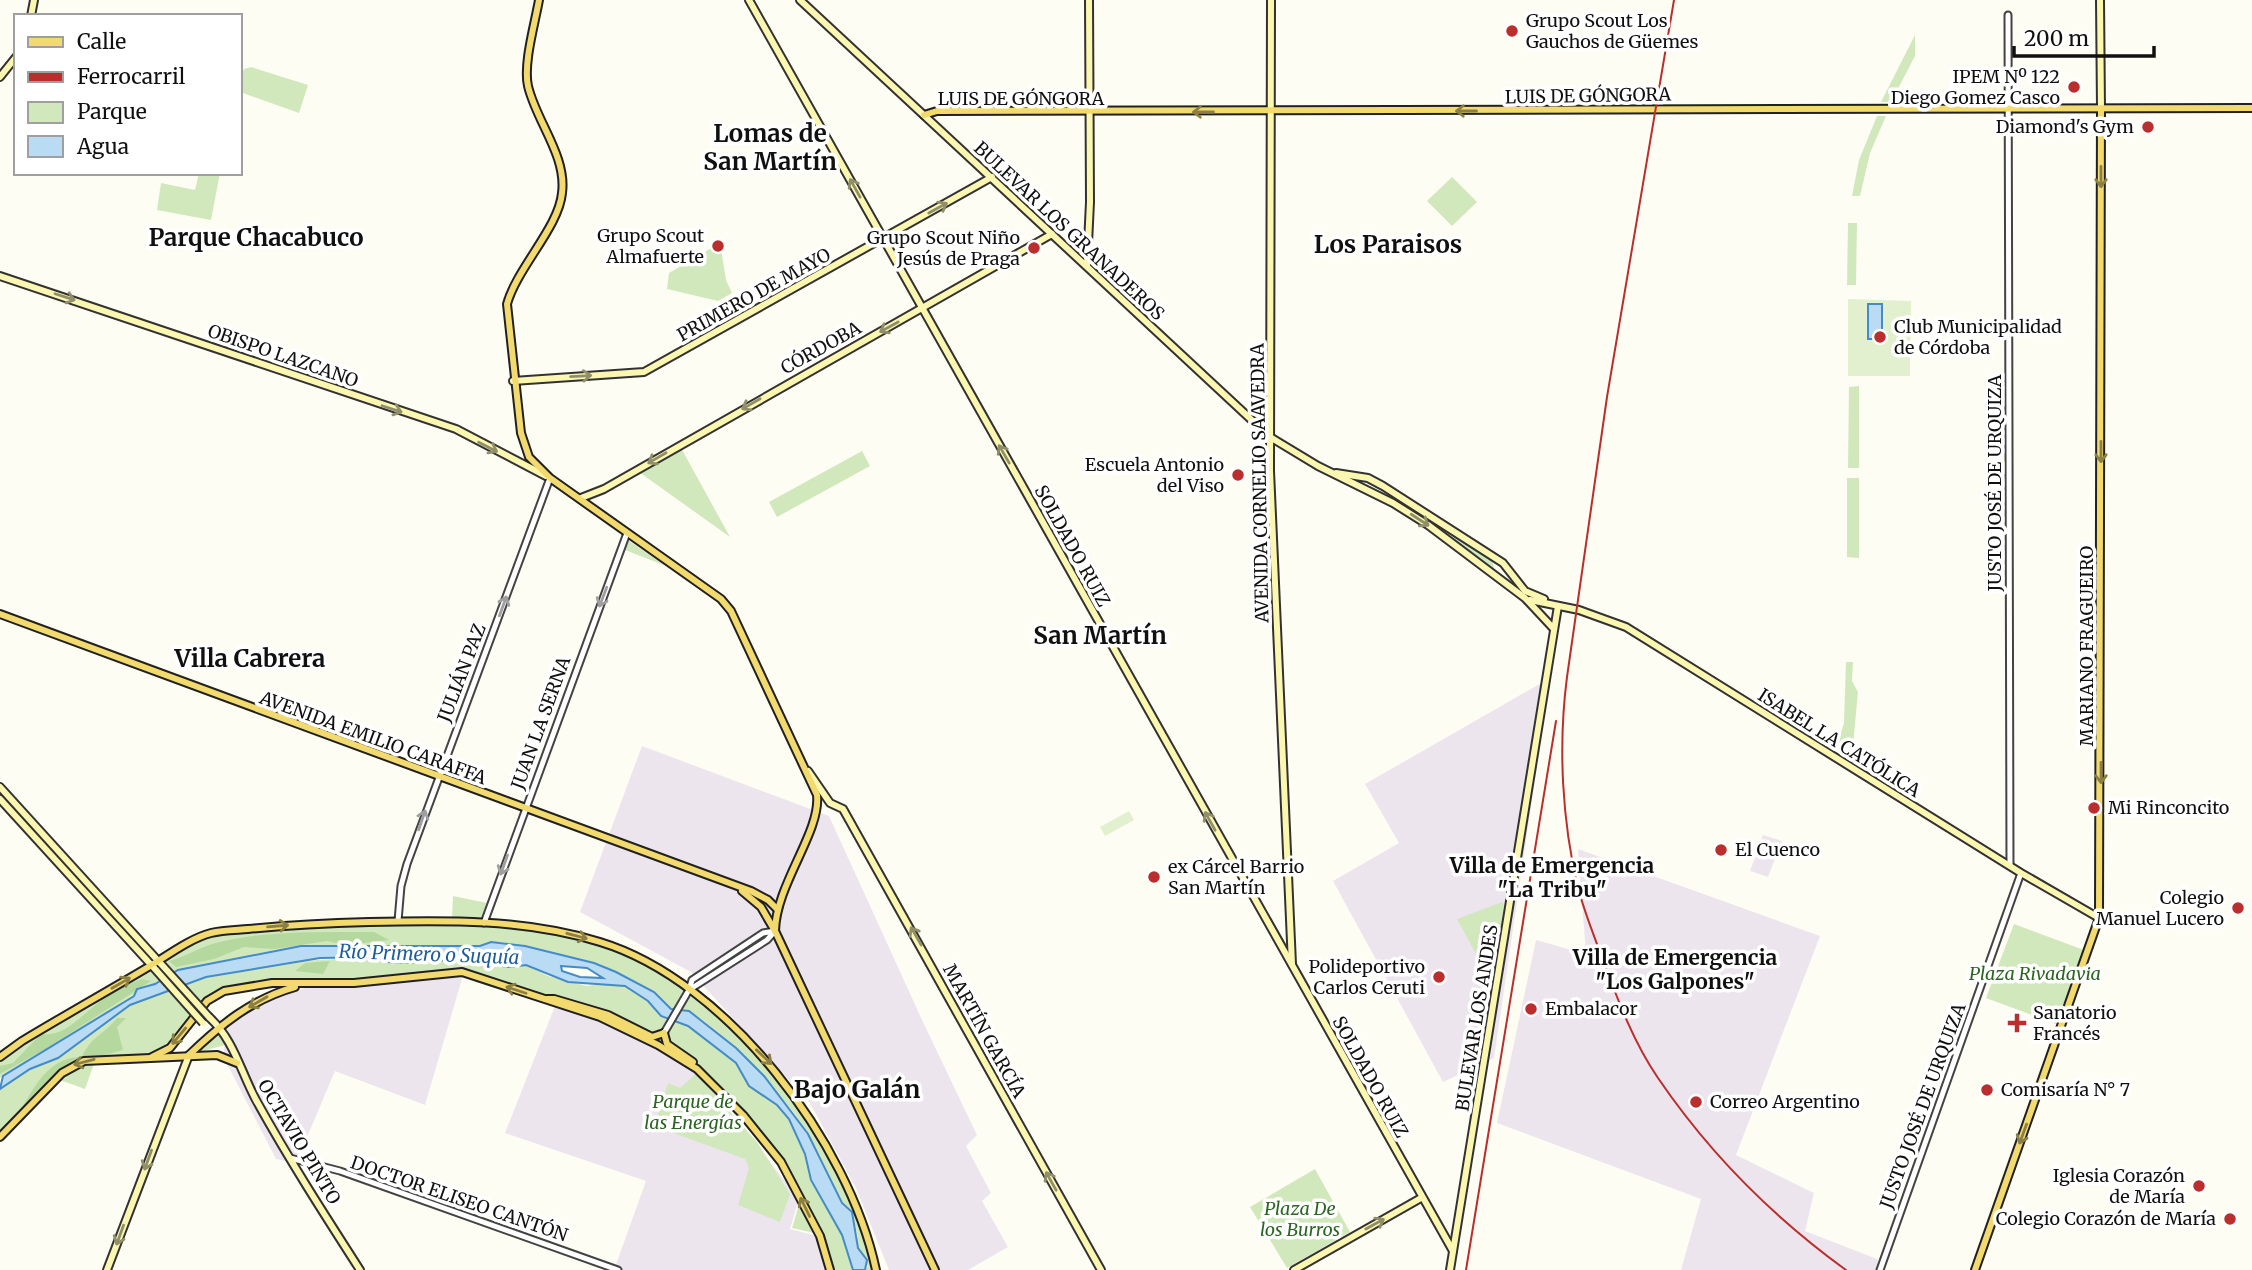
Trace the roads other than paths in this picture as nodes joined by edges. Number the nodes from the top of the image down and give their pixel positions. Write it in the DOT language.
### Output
graph roads {
  1 [pos="539,0"];
  2 [pos="749,0"];
  3 [pos="800,0"];
  4 [pos="1088,0"];
  5 [pos="1272,0"];
  6 [pos="2100,0"];
  7 [pos="2008,15"];
  8 [pos="14,60"];
  9 [pos="0,77"];
  10 [pos="2008,108"];
  11 [pos="2101,108"];
  12 [pos="2252,108"];
  13 [pos="1089,112"];
  14 [pos="1271,112"];
  15 [pos="924,115"];
  16 [pos="992,177"];
  17 [pos="1052,234"];
  18 [pos="884,238"];
  19 [pos="1087,265"];
  20 [pos="0,276"];
  21 [pos="922,308"];
  22 [pos="513,381"];
  23 [pos="1270,437"];
  24 [pos="528,454"];
  25 [pos="518,462"];
  26 [pos="1327,471"];
  27 [pos="550,478"];
  28 [pos="604,489"];
  29 [pos="581,498"];
  30 [pos="590,505"];
  31 [pos="627,533"];
  32 [pos="1525,598"];
  33 [pos="1558,606"];
  34 [pos="0,614"];
  35 [pos="1554,629"];
  36 [pos="807,770"];
  37 [pos="438,776"];
  38 [pos="0,787"];
  39 [pos="0,799"];
  40 [pos="525,809"];
  41 [pos="2010,866"];
  42 [pos="2021,873"];
  43 [pos="738,888"];
  44 [pos="781,895"];
  45 [pos="768,900"];
  46 [pos="777,909"];
  47 [pos="2099,918"];
  48 [pos="398,921"];
  49 [pos="484,923"];
  50 [pos="775,931"];
  51 [pos="157,965"];
  52 [pos="1292,966"];
  53 [pos="300,985"];
  54 [pos="688,992"];
  55 [pos="545,1000"];
  56 [pos="219,1026"];
  57 [pos="210,1034"];
  58 [pos="663,1034"];
  59 [pos="189,1055"];
  60 [pos="0,1057"];
  61 [pos="152,1057"];
  62 [pos="237,1063"];
  63 [pos="711,1081"];
  64 [pos="0,1137"];
  65 [pos="292,1157"];
  66 [pos="1421,1198"];
  67 [pos="1453,1251"];
  68 [pos="107,1270"];
  69 [pos="360,1270"];
  70 [pos="618,1270"];
  71 [pos="830,1270"];
  72 [pos="876,1270"];
  73 [pos="935,1270"];
  74 [pos="1101,1270"];
  75 [pos="1294,1270"];
  76 [pos="1450,1270"];
  77 [pos="1880,1270"];
  78 [pos="1975,1270"];
  1 -- 22 [label="main road"];
  18 -- 2 [label="main road, SOLDADO RUIZ, one-way"];
  3 -- 15 [label="main road, BULEVAR LOS GRANADEROS"];
  4 -- 13 [label="main road"];
  5 -- 14 [label="main road, AVENIDA CORNELIO SAAVEDRA"];
  6 -- 11 [label="main road, MARIANO FRAGUEIRO"];
  7 -- 10 [label="street, JUSTO JOSÉ DE URQUIZA"];
  8 -- 9 [label="main road"];
  10 -- 11 [label="main road, LUIS DE GÓNGORA"];
  10 -- 14 [label="main road, LUIS DE GÓNGORA, one-way"];
  10 -- 41 [label="street, JUSTO JOSÉ DE URQUIZA"];
  11 -- 12 [label="main road, LUIS DE GÓNGORA"];
  11 -- 47 [label="main road, MARIANO FRAGUEIRO, one-way"];
  14 -- 13 [label="main road, LUIS DE GÓNGORA, one-way"];
  13 -- 15 [label="main road, LUIS DE GÓNGORA"];
  13 -- 19 [label="main road"];
  14 -- 23 [label="main road, AVENIDA CORNELIO SAAVEDRA"];
  15 -- 16 [label="main road, BULEVAR LOS GRANADEROS"];
  16 -- 17 [label="main road, BULEVAR LOS GRANADEROS"];
  18 -- 16 [label="main road, PRIMERO DE MAYO, one-way"];
  17 -- 19 [label="main road, BULEVAR LOS GRANADEROS"];
  17 -- 21 [label="main road, CÓRDOBA"];
  18 -- 21 [label="main road, SOLDADO RUIZ"];
  22 -- 18 [label="main road, PRIMERO DE MAYO, one-way"];
  19 -- 23 [label="main road, BULEVAR LOS GRANADEROS"];
  20 -- 25 [label="main road, OBISPO LAZCANO, one-way"];
  21 -- 28 [label="main road, CÓRDOBA, one-way"];
  52 -- 21 [label="main road, SOLDADO RUIZ, one-way"];
  22 -- 24 [label="main road"];
  23 -- 26 [label="main road, BULEVAR LOS GRANADEROS"];
  23 -- 52 [label="main road, AVENIDA CORNELIO SAAVEDRA"];
  24 -- 25 [label="main road"];
  24 -- 27 [label="main road"];
  25 -- 27 [label="main road, OBISPO LAZCANO"];
  26 -- 32 [label="main road, BULEVAR LOS GRANADEROS, one-way"];
  26 -- 33 [label="main road, BULEVAR LOS GRANADEROS"];
  27 -- 29 [label="main road"];
  37 -- 27 [label="street, JULIÁN PAZ, one-way"];
  28 -- 29 [label="main road, CÓRDOBA"];
  28 -- 30 [label="main road, CÓRDOBA"];
  29 -- 30 [label="main road"];
  30 -- 31 [label="main road"];
  31 -- 36 [label="main road"];
  31 -- 40 [label="street, JUAN LA SERNA, one-way"];
  32 -- 33 [label="main road, BULEVAR LOS GRANADEROS"];
  32 -- 35 [label="main road, BULEVAR LOS GRANADEROS"];
  33 -- 35 [label="main road, BULEVAR LOS ANDES"];
  33 -- 41 [label="main road, ISABEL LA CATÓLICA"];
  34 -- 37 [label="main road, AVENIDA EMILIO CARAFFA"];
  35 -- 67 [label="main road, BULEVAR LOS ANDES"];
  36 -- 44 [label="main road"];
  74 -- 36 [label="main road, MARTÍN GARCÍA, one-way"];
  37 -- 40 [label="main road, AVENIDA EMILIO CARAFFA"];
  48 -- 37 [label="street, JULIÁN PAZ, one-way"];
  38 -- 51 [label="main road"];
  39 -- 51 [label="main road"];
  40 -- 43 [label="main road, AVENIDA EMILIO CARAFFA"];
  40 -- 49 [label="street, JUAN LA SERNA, one-way"];
  41 -- 42 [label="main road, ISABEL LA CATÓLICA"];
  42 -- 47 [label="main road, ISABEL LA CATÓLICA"];
  42 -- 77 [label="street, JUSTO JOSÉ DE URQUIZA"];
  43 -- 45 [label="main road, AVENIDA EMILIO CARAFFA"];
  43 -- 50 [label="main road, AVENIDA EMILIO CARAFFA"];
  44 -- 45 [label="main road"];
  44 -- 46 [label="main road"];
  45 -- 46 [label="main road, AVENIDA EMILIO CARAFFA"];
  46 -- 50 [label="main road"];
  47 -- 78 [label="main road, MARIANO FRAGUEIRO, one-way"];
  48 -- 49 [label="main road"];
  51 -- 48 [label="main road, one-way"];
  49 -- 54 [label="main road, one-way"];
  50 -- 54 [label="street"];
  50 -- 73 [label="main road, AVENIDA EMILIO CARAFFA"];
  51 -- 56 [label="main road, OCTAVIO PINTO, bridge"];
  51 -- 57 [label="main road, bridge"];
  60 -- 51 [label="main road, one-way"];
  52 -- 66 [label="main road, SOLDADO RUIZ"];
  55 -- 53 [label="main road, one-way"];
  53 -- 56 [label="main road, one-way"];
  53 -- 61 [label="main road, one-way"];
  54 -- 58 [label="street"];
  54 -- 72 [label="main road, one-way"];
  55 -- 58 [label="main road"];
  55 -- 63 [label="main road"];
  56 -- 57 [label="main road"];
  56 -- 62 [label="main road, OCTAVIO PINTO"];
  57 -- 59 [label="main road"];
  58 -- 63 [label="main road"];
  59 -- 61 [label="main road"];
  59 -- 62 [label="main road"];
  59 -- 68 [label="main road, one-way"];
  61 -- 64 [label="main road, one-way"];
  62 -- 65 [label="main road, OCTAVIO PINTO"];
  71 -- 63 [label="main road, one-way"];
  65 -- 69 [label="main road, OCTAVIO PINTO"];
  65 -- 70 [label="street, DOCTOR ELISEO CANTÓN"];
  66 -- 67 [label="main road, SOLDADO RUIZ"];
  75 -- 66 [label="main road, one-way"];
  67 -- 76 [label="main road, BULEVAR LOS ANDES"];
}
